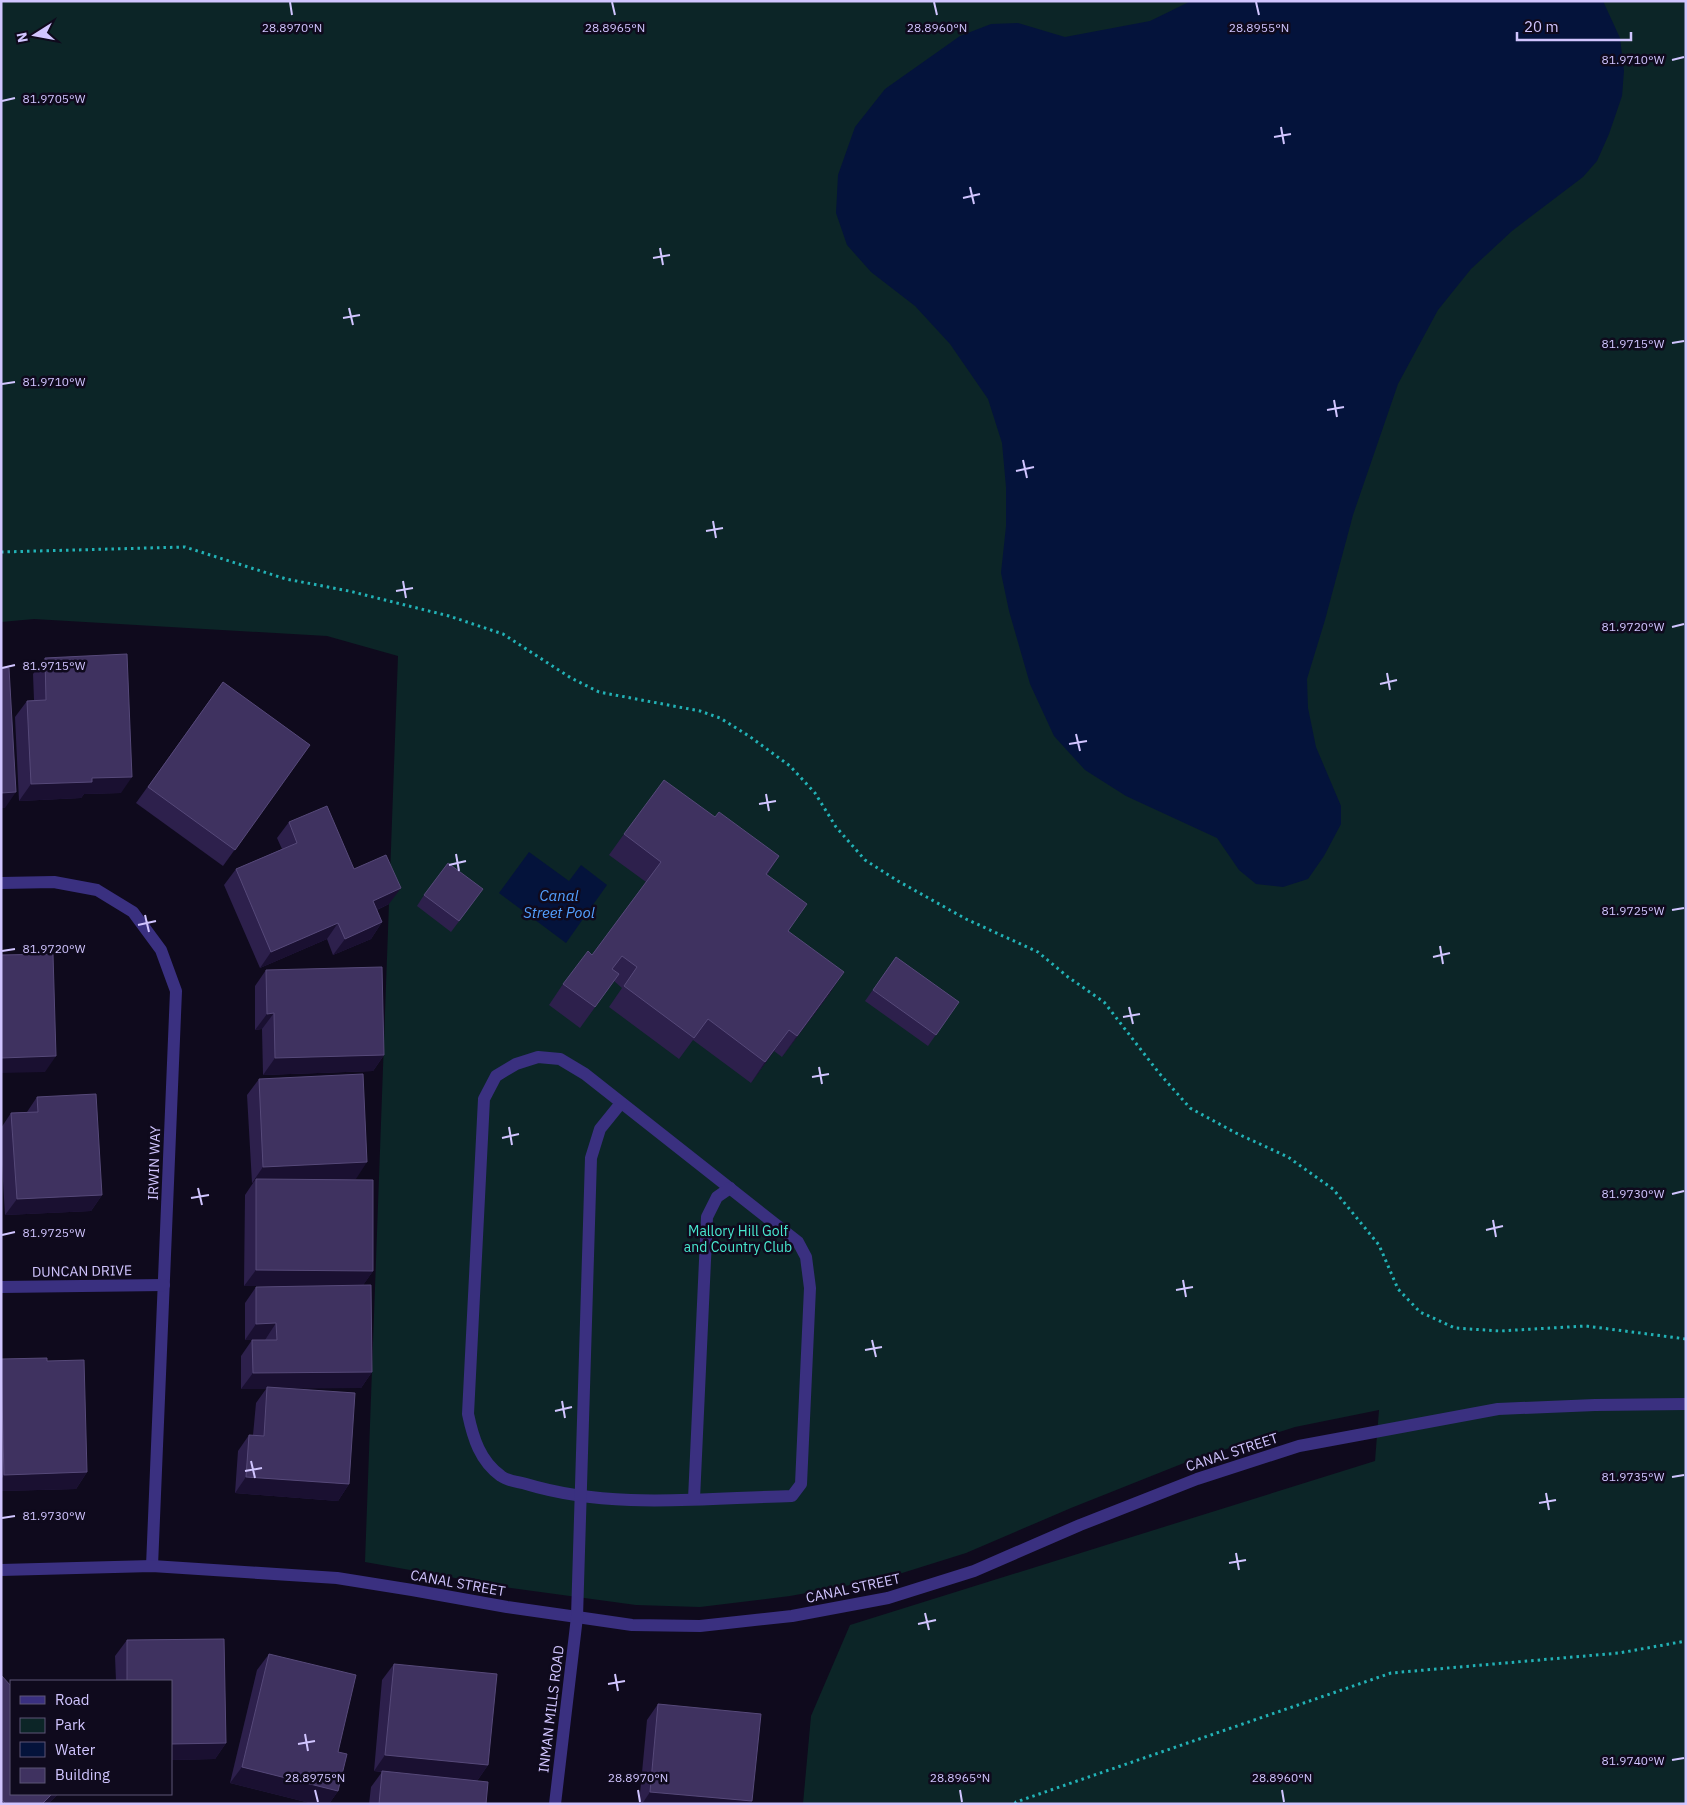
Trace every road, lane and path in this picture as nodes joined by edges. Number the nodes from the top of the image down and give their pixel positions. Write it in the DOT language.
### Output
graph roads {
  1 [pos="1,552"];
  2 [pos="1,883"];
  3 [pos="621,1102"];
  4 [pos="730,1188"];
  5 [pos="164,1285"];
  6 [pos="1,1286"];
  7 [pos="1686,1339"];
  8 [pos="1686,1404"];
  9 [pos="580,1496"];
  10 [pos="694,1499"];
  11 [pos="152,1566"];
  12 [pos="1,1570"];
  13 [pos="577,1617"];
  14 [pos="1686,1641"];
  15 [pos="555,1804"];
  16 [pos="1015,1804"];
  1 -- 7 [label="path"];
  2 -- 5 [label="street, IRWIN WAY"];
  3 -- 4 [label="street"];
  3 -- 9 [label="street, INMAN MILLS ROAD"];
  3 -- 9 [label="street"];
  4 -- 10 [label="street"];
  4 -- 10 [label="street"];
  5 -- 6 [label="street, DUNCAN DRIVE"];
  5 -- 11 [label="street, IRWIN WAY"];
  8 -- 13 [label="street, CANAL STREET"];
  9 -- 10 [label="street"];
  9 -- 13 [label="street, INMAN MILLS ROAD"];
  11 -- 12 [label="street, CANAL STREET"];
  11 -- 13 [label="street, CANAL STREET"];
  13 -- 15 [label="street, INMAN MILLS ROAD"];
  14 -- 16 [label="path"];
}
